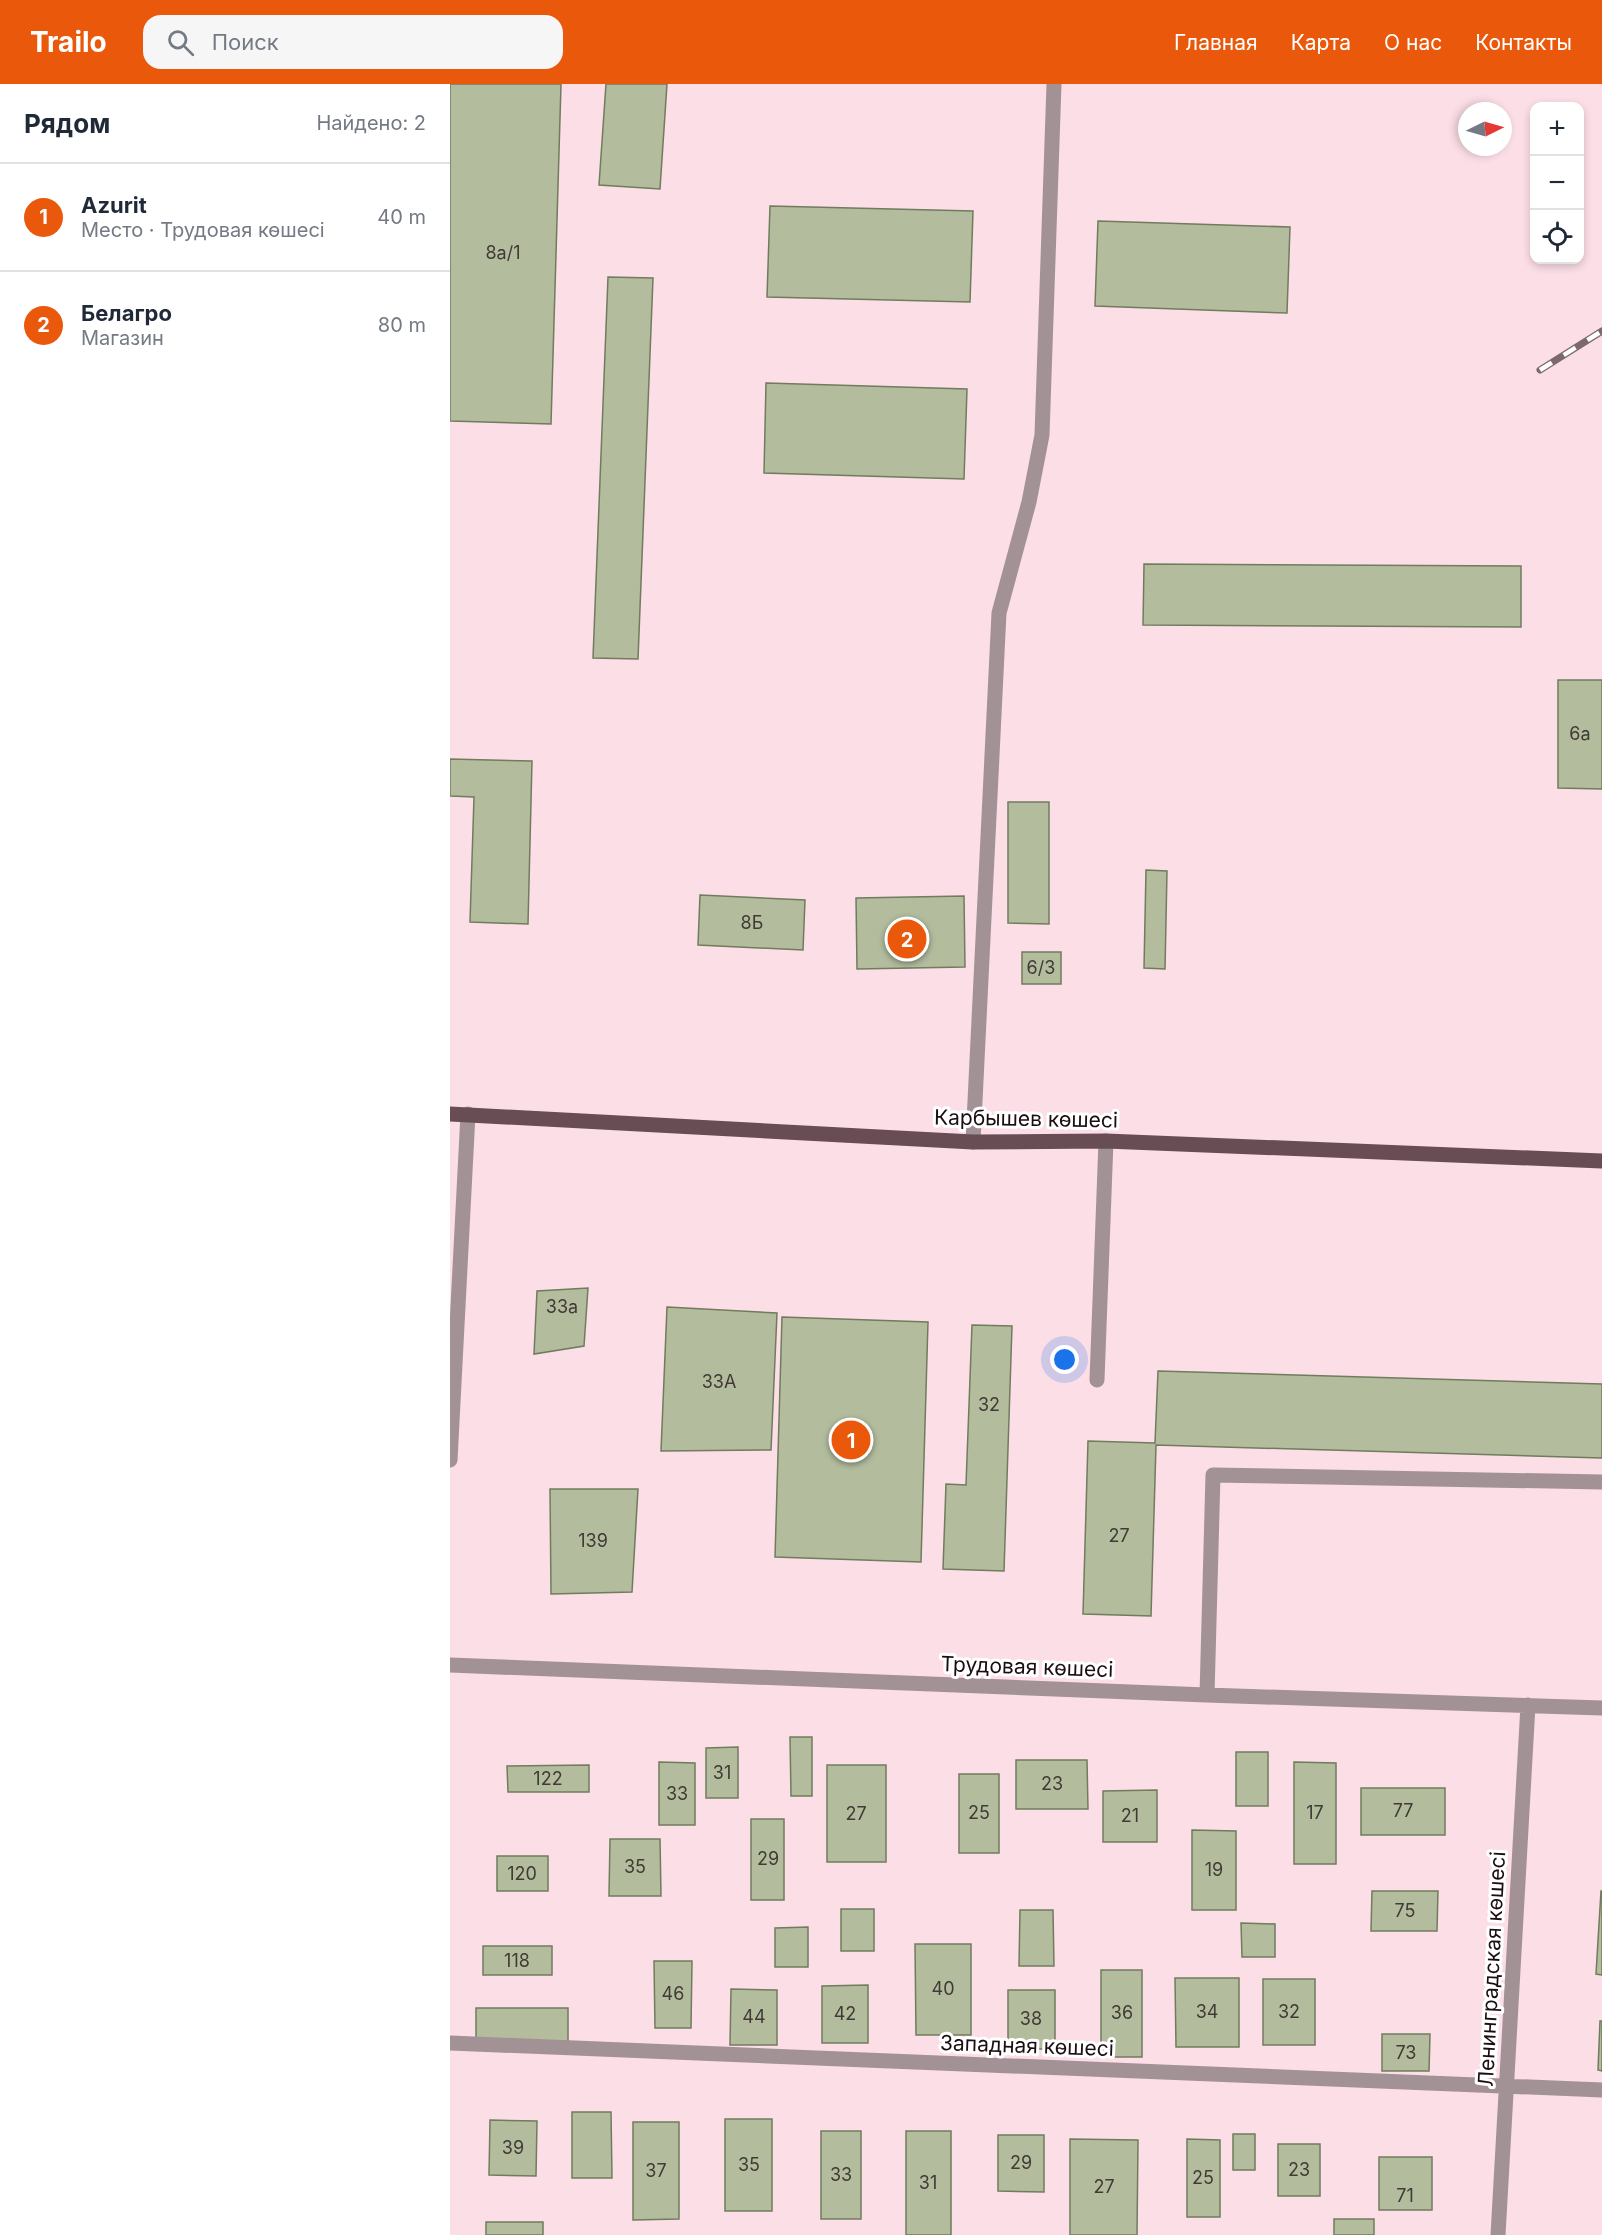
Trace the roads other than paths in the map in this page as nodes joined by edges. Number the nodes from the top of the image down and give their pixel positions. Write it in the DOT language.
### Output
graph roads {
  1 [pos="1054,84"];
  2 [pos="450,1114"];
  3 [pos="468,1114"];
  4 [pos="1106,1141"];
  5 [pos="973,1142"];
  6 [pos="1602,1161"];
  7 [pos="1096,1380"];
  8 [pos="450,1460"];
  9 [pos="1602,1482"];
  10 [pos="450,1665"];
  11 [pos="1207,1695"];
  12 [pos="1528,1705"];
  13 [pos="1602,1708"];
  14 [pos="450,2043"];
  15 [pos="1507,2086"];
  16 [pos="1602,2090"];
  17 [pos="1498,2235"];
  1 -- 5 [label="street"];
  2 -- 3 [label="main road, Карбышев көшесі"];
  3 -- 5 [label="main road, Карбышев көшесі"];
  3 -- 8 [label="street"];
  4 -- 5 [label="main road, Карбышев көшесі"];
  4 -- 6 [label="main road, Карбышев көшесі"];
  4 -- 7 [label="street"];
  9 -- 11 [label="street"];
  10 -- 11 [label="street, Трудовая көшесі"];
  11 -- 12 [label="street, Трудовая көшесі"];
  12 -- 13 [label="street, Трудовая көшесі"];
  12 -- 15 [label="street, Ленинградская көшесі"];
  14 -- 15 [label="street, Западная көшесі"];
  15 -- 16 [label="street, Западная көшесі"];
  15 -- 17 [label="street, Ленинградская көшесі"];
}
